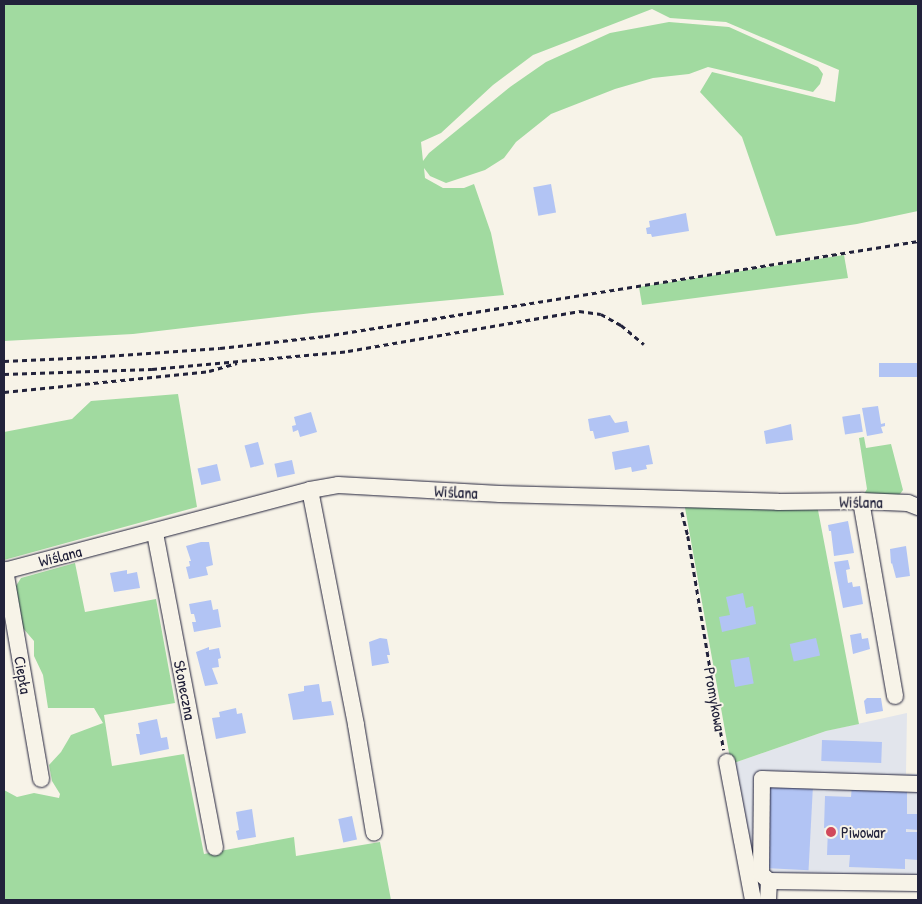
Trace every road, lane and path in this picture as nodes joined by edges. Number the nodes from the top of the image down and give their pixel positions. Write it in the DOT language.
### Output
graph roads {
  1 [pos="918,241"];
  2 [pos="644,344"];
  3 [pos="4,361"];
  4 [pos="244,361"];
  5 [pos="4,374"];
  6 [pos="4,392"];
  7 [pos="310,490"];
  8 [pos="678,498"];
  9 [pos="861,501"];
  10 [pos="918,507"];
  11 [pos="155,532"];
  12 [pos="4,571"];
  13 [pos="895,696"];
  14 [pos="727,762"];
  15 [pos="41,779"];
  16 [pos="918,784"];
  17 [pos="374,833"];
  18 [pos="215,847"];
  19 [pos="769,881"];
  20 [pos="918,883"];
  21 [pos="753,900"];
  22 [pos="768,900"];
  1 -- 3 [label="path"];
  2 -- 4 [label="path"];
  4 -- 5 [label="path"];
  4 -- 6 [label="path"];
  7 -- 8 [label="street, Wiślana"];
  7 -- 11 [label="street, Wiślana"];
  7 -- 17 [label="street"];
  8 -- 9 [label="street, Wiślana"];
  8 -- 14 [label="path, Promykowa"];
  9 -- 10 [label="street, Wiślana"];
  9 -- 13 [label="street"];
  11 -- 12 [label="street, Wiślana"];
  11 -- 18 [label="street, Słoneczna"];
  12 -- 15 [label="street, Ciepła"];
  14 -- 21 [label="street"];
  16 -- 19 [label="street"];
  19 -- 20 [label="street"];
  19 -- 22 [label="street"];
}
